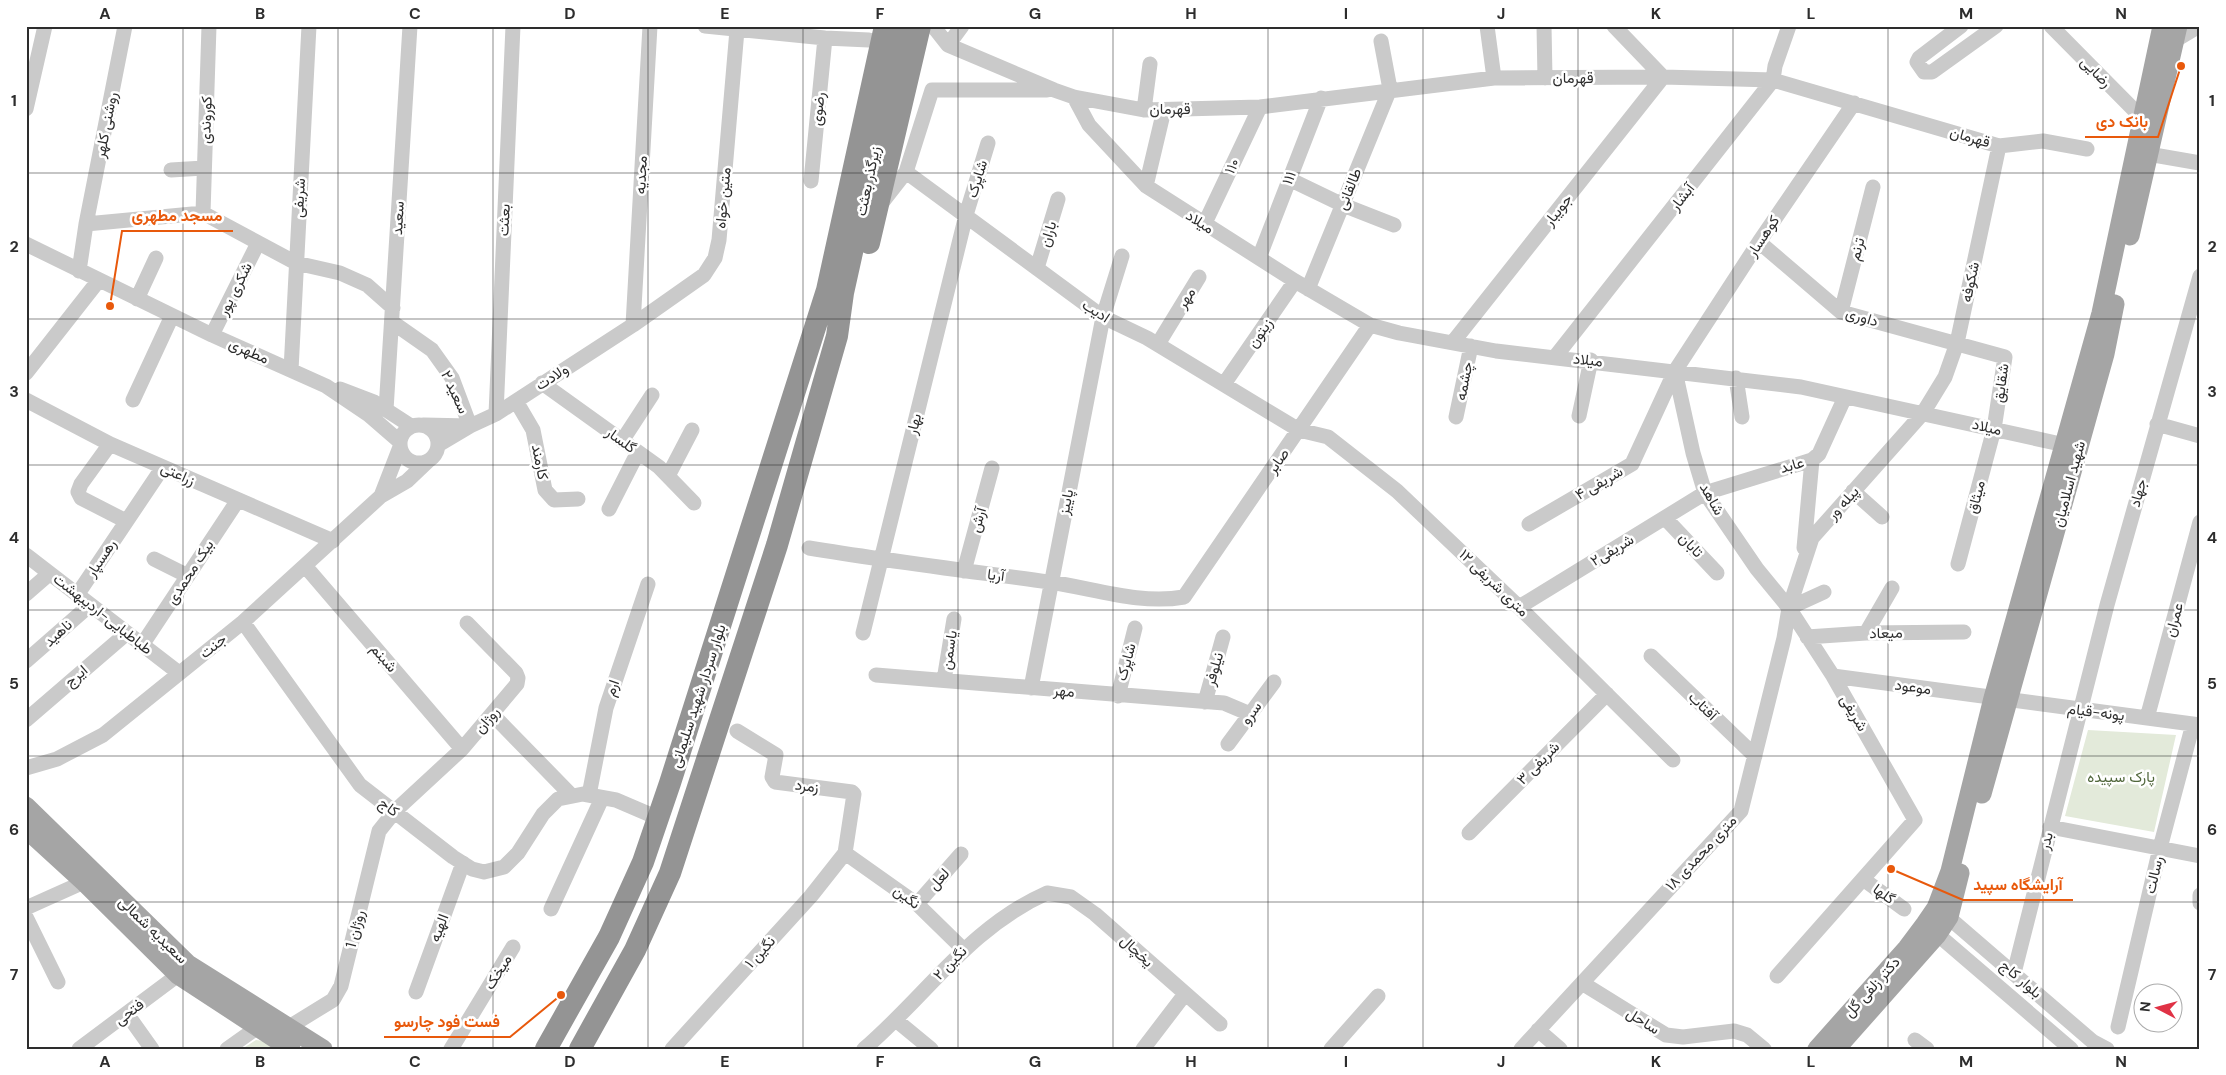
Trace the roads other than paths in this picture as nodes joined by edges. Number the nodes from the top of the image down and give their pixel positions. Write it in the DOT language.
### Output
graph roads {
  1 [pos="44,26"];
  2 [pos="125,26"];
  3 [pos="209,26"];
  4 [pos="309,26"];
  5 [pos="410,26"];
  6 [pos="513,26"];
  7 [pos="650,26"];
  8 [pos="705,26"];
  9 [pos="902,26"];
  10 [pos="920,26"];
  11 [pos="933,26"];
  12 [pos="962,26"];
  13 [pos="1488,26"];
  14 [pos="1544,26"];
  15 [pos="1614,26"];
  16 [pos="1789,26"];
  17 [pos="1961,26"];
  18 [pos="1996,26"];
  19 [pos="2050,26"];
  20 [pos="2162,26"];
  21 [pos="2199,26"];
  22 [pos="737,30"];
  23 [pos="867,31"];
  24 [pos="2176,34"];
  25 [pos="825,38"];
  26 [pos="1381,41"];
  27 [pos="948,45"];
  28 [pos="1150,64"];
  29 [pos="1663,77"];
  30 [pos="1494,78"];
  31 [pos="1545,78"];
  32 [pos="1773,80"];
  33 [pos="1390,89"];
  34 [pos="1054,90"];
  35 [pos="1074,97"];
  36 [pos="1320,98"];
  37 [pos="1854,103"];
  38 [pos="1260,107"];
  39 [pos="26,109"];
  40 [pos="1144,110"];
  41 [pos="1164,110"];
  42 [pos="2142,118"];
  43 [pos="988,143"];
  44 [pos="1999,146"];
  45 [pos="2087,149"];
  46 [pos="2148,154"];
  47 [pos="2200,163"];
  48 [pos="204,168"];
  49 [pos="171,170"];
  50 [pos="906,172"];
  51 [pos="1289,179"];
  52 [pos="811,181"];
  53 [pos="1146,186"];
  54 [pos="1873,187"];
  55 [pos="1058,199"];
  56 [pos="1343,205"];
  57 [pos="879,207"];
  58 [pos="203,213"];
  59 [pos="966,215"];
  60 [pos="86,224"];
  61 [pos="1204,225"];
  62 [pos="1394,225"];
  63 [pos="1759,242"];
  64 [pos="258,243"];
  65 [pos="26,244"];
  66 [pos="1122,256"];
  67 [pos="156,258"];
  68 [pos="1258,258"];
  69 [pos="296,263"];
  70 [pos="1037,268"];
  71 [pos="79,272"];
  72 [pos="2200,276"];
  73 [pos="1199,277"];
  74 [pos="100,280"];
  75 [pos="1302,286"];
  76 [pos="137,299"];
  77 [pos="1841,312"];
  78 [pos="392,315"];
  79 [pos="172,316"];
  80 [pos="1102,317"];
  81 [pos="633,325"];
  82 [pos="1370,325"];
  83 [pos="813,329"];
  84 [pos="212,335"];
  85 [pos="837,336"];
  86 [pos="1453,342"];
  87 [pos="1957,343"];
  88 [pos="1158,344"];
  89 [pos="1471,346"];
  90 [pos="1555,357"];
  91 [pos="1591,360"];
  92 [pos="291,370"];
  93 [pos="1674,371"];
  94 [pos="26,374"];
  95 [pos="1736,378"];
  96 [pos="542,384"];
  97 [pos="1224,384"];
  98 [pos="326,386"];
  99 [pos="652,395"];
  100 [pos="1845,397"];
  101 [pos="26,400"];
  102 [pos="133,400"];
  103 [pos="516,401"];
  104 [pos="386,410"];
  105 [pos="1923,413"];
  106 [pos="496,414"];
  107 [pos="1579,416"];
  108 [pos="1456,417"];
  109 [pos="1742,417"];
  110 [pos="2157,424"];
  111 [pos="417,426"];
  112 [pos="470,426"];
  113 [pos="1994,429"];
  114 [pos="692,430"];
  115 [pos="1299,430"];
  116 [pos="2200,436"];
  117 [pos="622,441"];
  118 [pos="110,444"];
  119 [pos="399,444"];
  120 [pos="438,445"];
  121 [pos="2065,445"];
  122 [pos="638,452"];
  123 [pos="1812,460"];
  124 [pos="428,461"];
  125 [pos="163,467"];
  126 [pos="992,468"];
  127 [pos="668,476"];
  128 [pos="1853,491"];
  129 [pos="1705,493"];
  130 [pos="382,496"];
  131 [pos="578,499"];
  132 [pos="238,500"];
  133 [pos="694,503"];
  134 [pos="609,509"];
  135 [pos="1882,517"];
  136 [pos="1665,518"];
  137 [pos="126,521"];
  138 [pos="2200,522"];
  139 [pos="1529,524"];
  140 [pos="333,541"];
  141 [pos="808,548"];
  142 [pos="26,555"];
  143 [pos="154,559"];
  144 [pos="881,560"];
  145 [pos="1958,564"];
  146 [pos="1803,565"];
  147 [pos="306,566"];
  148 [pos="964,571"];
  149 [pos="1718,573"];
  150 [pos="49,574"];
  151 [pos="188,576"];
  152 [pos="1051,582"];
  153 [pos="648,584"];
  154 [pos="1892,588"];
  155 [pos="1824,592"];
  156 [pos="26,594"];
  157 [pos="77,595"];
  158 [pos="1184,597"];
  159 [pos="90,605"];
  160 [pos="1519,607"];
  161 [pos="1789,608"];
  162 [pos="954,619"];
  163 [pos="242,622"];
  164 [pos="467,623"];
  165 [pos="1135,628"];
  166 [pos="1964,632"];
  167 [pos="126,633"];
  168 [pos="863,633"];
  169 [pos="1866,633"];
  170 [pos="717,636"];
  171 [pos="1223,637"];
  172 [pos="1807,637"];
  173 [pos="142,645"];
  174 [pos="744,647"];
  175 [pos="1651,656"];
  176 [pos="26,661"];
  177 [pos="179,673"];
  178 [pos="876,675"];
  179 [pos="1833,676"];
  180 [pos="944,680"];
  181 [pos="1274,682"];
  182 [pos="1031,688"];
  183 [pos="1607,694"];
  184 [pos="1118,696"];
  185 [pos="2000,699"];
  186 [pos="1205,702"];
  187 [pos="2080,710"];
  188 [pos="492,714"];
  189 [pos="1250,714"];
  190 [pos="2147,718"];
  191 [pos="26,720"];
  192 [pos="2196,724"];
  193 [pos="736,731"];
  194 [pos="1228,744"];
  195 [pos="462,749"];
  196 [pos="1755,756"];
  197 [pos="1673,760"];
  198 [pos="26,768"];
  199 [pos="572,796"];
  200 [pos="596,796"];
  201 [pos="26,806"];
  202 [pos="395,811"];
  203 [pos="658,818"];
  204 [pos="2050,827"];
  205 [pos="26,829"];
  206 [pos="1469,833"];
  207 [pos="2160,848"];
  208 [pos="844,853"];
  209 [pos="962,854"];
  210 [pos="2200,856"];
  211 [pos="463,863"];
  212 [pos="89,877"];
  213 [pos="1863,879"];
  214 [pos="1047,893"];
  215 [pos="2200,894"];
  216 [pos="2200,903"];
  217 [pos="917,904"];
  218 [pos="26,908"];
  219 [pos="551,909"];
  220 [pos="1904,909"];
  221 [pos="1943,912"];
  222 [pos="26,917"];
  223 [pos="1931,929"];
  224 [pos="513,947"];
  225 [pos="963,949"];
  226 [pos="2014,973"];
  227 [pos="178,975"];
  228 [pos="1777,976"];
  229 [pos="58,982"];
  230 [pos="1582,983"];
  231 [pos="416,992"];
  232 [pos="1185,994"];
  233 [pos="1378,996"];
  234 [pos="126,1014"];
  235 [pos="897,1020"];
  236 [pos="1220,1024"];
  237 [pos="258,1027"];
  238 [pos="2118,1027"];
  239 [pos="288,1028"];
  240 [pos="1538,1030"];
  241 [pos="81,1048"];
  242 [pos="580,1048"];
  243 [pos="152,1049"];
  244 [pos="226,1049"];
  245 [pos="290,1049"];
  246 [pos="323,1049"];
  247 [pos="451,1049"];
  248 [pos="546,1049"];
  249 [pos="672,1049"];
  250 [pos="864,1049"];
  251 [pos="931,1049"];
  252 [pos="1143,1049"];
  253 [pos="1331,1049"];
  254 [pos="1521,1049"];
  255 [pos="1560,1049"];
  256 [pos="1764,1049"];
  257 [pos="1818,1049"];
  258 [pos="1836,1049"];
  259 [pos="2071,1049"];
  260 [pos="2107,1049"];
  1 -- 39 [label="street"];
  2 -- 60 [label="street, روشنی کلهر"];
  3 -- 48 [label="street, کوروندی"];
  4 -- 69 [label="street, شریفی"];
  5 -- 78 [label="street, سعید"];
  6 -- 106 [label="street, بعثت"];
  7 -- 81 [label="street, مجدیه"];
  8 -- 22 [label="street"];
  9 -- 85 [label="highway, زیرگذر بعثت"];
  10 -- 57 [label="highway"];
  11 -- 27 [label="street"];
  12 -- 27 [label="street"];
  13 -- 30 [label="street"];
  14 -- 31 [label="street"];
  15 -- 29 [label="street"];
  16 -- 32 [label="street, آبشار"];
  17 -- 18 [label="street"];
  19 -- 42 [label="street, رضایی"];
  20 -- 42 [label="main road, شهید اسلامیان"];
  21 -- 24 [label="street"];
  22 -- 25 [label="street"];
  22 -- 81 [label="street, متین خواه"];
  23 -- 25 [label="street"];
  23 -- 83 [label="highway, زیرگذر بعثت"];
  24 -- 46 [label="main road, شهید اسلامیان"];
  25 -- 52 [label="street, رضوی"];
  26 -- 33 [label="street"];
  27 -- 34 [label="street, قهرمان"];
  28 -- 40 [label="street"];
  29 -- 31 [label="street, قهرمان"];
  29 -- 32 [label="street, قهرمان"];
  29 -- 86 [label="street, جویبار"];
  30 -- 31 [label="street, قهرمان"];
  30 -- 33 [label="street, قهرمان"];
  32 -- 37 [label="street, قهرمان"];
  32 -- 90 [label="street, آبشار"];
  33 -- 36 [label="street, قهرمان"];
  33 -- 56 [label="street, طالقانی"];
  34 -- 35 [label="street, قهرمان"];
  34 -- 50 [label="street"];
  35 -- 40 [label="street, قهرمان"];
  35 -- 53 [label="street, میلاد"];
  36 -- 38 [label="street, قهرمان"];
  36 -- 51 [label="street, ۱۱۱"];
  37 -- 44 [label="street, قهرمان"];
  37 -- 63 [label="street, کوهسار"];
  38 -- 41 [label="street, قهرمان"];
  38 -- 61 [label="street, ۱۱۰"];
  40 -- 41 [label="street, قهرمان"];
  41 -- 53 [label="street"];
  42 -- 121 [label="main road, شهید اسلامیان"];
  43 -- 59 [label="street, شاپرک"];
  44 -- 45 [label="street, قهرمان"];
  44 -- 87 [label="street, شکوفه"];
  46 -- 47 [label="street"];
  46 -- 185 [label="main road, شهید اسلامیان"];
  48 -- 49 [label="street"];
  48 -- 58 [label="street, کوروندی"];
  50 -- 57 [label="street"];
  50 -- 59 [label="street, ادیب"];
  51 -- 56 [label="street"];
  51 -- 68 [label="street, ۱۱۱"];
  53 -- 61 [label="street, میلاد"];
  54 -- 77 [label="street, ترنم"];
  55 -- 70 [label="street, باران"];
  56 -- 62 [label="street"];
  56 -- 75 [label="street, طالقانی"];
  57 -- 85 [label="highway"];
  58 -- 60 [label="street"];
  58 -- 64 [label="street, سعید ۲"];
  59 -- 70 [label="street, ادیب"];
  59 -- 144 [label="street, بهار"];
  60 -- 71 [label="street, روشنی کلهر"];
  61 -- 68 [label="street, میلاد"];
  63 -- 77 [label="street, داوری"];
  63 -- 93 [label="street, کوهسار"];
  64 -- 69 [label="street, سعید ۲"];
  64 -- 84 [label="street, شکری پور"];
  65 -- 71 [label="street, مطهری"];
  66 -- 80 [label="street, پاییز"];
  67 -- 76 [label="street"];
  68 -- 75 [label="street, میلاد"];
  69 -- 78 [label="street, سعید ۲"];
  69 -- 92 [label="street, شریفی"];
  70 -- 80 [label="street, ادیب"];
  71 -- 74 [label="street, مطهری"];
  72 -- 110 [label="street, جهاد"];
  73 -- 88 [label="street, مهر"];
  74 -- 76 [label="street, مطهری"];
  74 -- 94 [label="street"];
  75 -- 82 [label="street, میلاد"];
  75 -- 97 [label="street, زیتون"];
  76 -- 79 [label="street, مطهری"];
  77 -- 87 [label="street, داوری"];
  78 -- 104 [label="street, سعید"];
  78 -- 112 [label="street, سعید ۲"];
  79 -- 84 [label="street, مطهری"];
  79 -- 102 [label="street"];
  80 -- 88 [label="street, ادیب"];
  80 -- 152 [label="street, پاییز"];
  81 -- 96 [label="street, ولادت"];
  82 -- 86 [label="street, میلاد"];
  82 -- 115 [label="street, صابر"];
  83 -- 170 [label="highway, بلوار سردار شهید سلیمانی"];
  84 -- 92 [label="street, مطهری"];
  85 -- 174 [label="highway, بلوار سردار شهید سلیمانی"];
  86 -- 89 [label="street, میلاد"];
  87 -- 105 [label="street, شکوفه"];
  87 -- 113 [label="street, شقایق"];
  88 -- 97 [label="street, ادیب"];
  89 -- 90 [label="street, میلاد"];
  89 -- 108 [label="street, چشمه"];
  90 -- 91 [label="street, میلاد"];
  91 -- 93 [label="street, میلاد"];
  91 -- 107 [label="street"];
  92 -- 98 [label="street, مطهری"];
  93 -- 95 [label="street, میلاد"];
  93 -- 129 [label="street, شاهد"];
  93 -- 139 [label="street, شریفی ۴"];
  95 -- 100 [label="street, میلاد"];
  95 -- 109 [label="street"];
  96 -- 103 [label="street, ولادت"];
  96 -- 117 [label="street, گلسار"];
  97 -- 115 [label="street, ادیب"];
  98 -- 104 [label="street, مطهری"];
  98 -- 119 [label="street, مطهری"];
  99 -- 117 [label="street"];
  100 -- 105 [label="street, میلاد"];
  100 -- 123 [label="street, عابد"];
  101 -- 118 [label="street, زراعتی"];
  103 -- 106 [label="street, ولادت"];
  103 -- 131 [label="street, کارمند"];
  104 -- 111 [label="street, مطهری"];
  105 -- 113 [label="street, میلاد"];
  105 -- 128 [label="street, پیله ور"];
  106 -- 112 [label="street, ولادت"];
  110 -- 116 [label="street"];
  110 -- 187 [label="street, جهاد"];
  111 -- 112 [label="street"];
  111 -- 119 [label="street"];
  111 -- 120 [label="street"];
  112 -- 120 [label="street, ولادت"];
  113 -- 121 [label="street, میلاد"];
  113 -- 145 [label="street, میثاق"];
  114 -- 127 [label="street"];
  115 -- 158 [label="street, صابر"];
  115 -- 160 [label="street, ۱۲ متری شریفی"];
  117 -- 122 [label="street, گلسار"];
  118 -- 125 [label="street, زراعتی"];
  118 -- 137 [label="street, رهسپار"];
  119 -- 124 [label="street"];
  119 -- 130 [label="street, جنت"];
  120 -- 124 [label="street"];
  121 -- 185 [label="main road, شهید اسلامیان"];
  122 -- 127 [label="street, گلسار"];
  122 -- 134 [label="street"];
  123 -- 129 [label="street, عابد"];
  123 -- 146 [label="street"];
  124 -- 130 [label="street, جنت"];
  125 -- 132 [label="street, زراعتی"];
  125 -- 137 [label="street, رهسپار"];
  126 -- 148 [label="street, آرش"];
  127 -- 133 [label="street, گلسار"];
  128 -- 135 [label="street"];
  128 -- 146 [label="street, پیله ور"];
  129 -- 136 [label="street, شریفی۲"];
  129 -- 161 [label="street, شاهد"];
  130 -- 140 [label="street, جنت"];
  132 -- 140 [label="street, زراعتی"];
  132 -- 151 [label="street, بیک محمدی"];
  136 -- 149 [label="street, تابان"];
  136 -- 160 [label="street, شریفی۲"];
  137 -- 157 [label="street, رهسپار"];
  138 -- 190 [label="street, عمران"];
  140 -- 147 [label="street, جنت"];
  141 -- 144 [label="street, آریا"];
  142 -- 150 [label="street, طباطبایی-اردیبهشت"];
  143 -- 151 [label="street"];
  144 -- 148 [label="street, آریا"];
  144 -- 168 [label="street, بهار"];
  146 -- 161 [label="street, پیله ور"];
  147 -- 163 [label="street, جنت"];
  147 -- 195 [label="street, شبنم"];
  148 -- 152 [label="street, آریا"];
  150 -- 156 [label="street"];
  150 -- 157 [label="street, طباطبایی-اردیبهشت"];
  151 -- 173 [label="street, بیک محمدی"];
  152 -- 158 [label="street, آریا"];
  152 -- 182 [label="street, پاییز"];
  153 -- 200 [label="street, ارم"];
  154 -- 169 [label="street"];
  155 -- 161 [label="street"];
  157 -- 159 [label="street, طباطبایی-اردیبهشت"];
  159 -- 167 [label="street, طباطبایی-اردیبهشت"];
  159 -- 176 [label="street, ناهید"];
  160 -- 183 [label="street, ۱۲ متری شریفی"];
  161 -- 172 [label="street, شریفی"];
  161 -- 196 [label="street, ۱۸ متری محمدی"];
  162 -- 180 [label="street, یاسمن"];
  163 -- 177 [label="street, جنت"];
  163 -- 202 [label="street, کاج"];
  164 -- 188 [label="street, روژان"];
  165 -- 184 [label="street, شاپرک"];
  166 -- 169 [label="street, میعاد"];
  167 -- 173 [label="street, طباطبایی-اردیبهشت"];
  167 -- 191 [label="street, ایرج"];
  169 -- 172 [label="street, میعاد"];
  170 -- 174 [label="highway"];
  170 -- 203 [label="highway, بلوار سردار شهید سلیمانی"];
  171 -- 186 [label="street, نیلوفر"];
  172 -- 179 [label="street, شریفی"];
  173 -- 177 [label="street, طباطبایی-اردیبهشت"];
  174 -- 242 [label="highway, بلوار سردار شهید سلیمانی"];
  175 -- 196 [label="street, آفتاب"];
  177 -- 198 [label="street, جنت"];
  178 -- 180 [label="street, مهر"];
  179 -- 185 [label="street, موعود"];
  179 -- 213 [label="street, شریفی"];
  180 -- 182 [label="street, مهر"];
  181 -- 189 [label="street, سرو"];
  182 -- 184 [label="street, مهر"];
  183 -- 197 [label="street, ۱۲ متری شریفی"];
  183 -- 206 [label="street, شریفی ۳"];
  184 -- 186 [label="street, مهر"];
  185 -- 187 [label="street, پونه-قیام"];
  185 -- 221 [label="main road, شهید اسلامیان"];
  186 -- 189 [label="street, مهر"];
  187 -- 190 [label="street, پونه-قیام"];
  187 -- 204 [label="street, بدر"];
  188 -- 195 [label="street, روژان"];
  188 -- 199 [label="street"];
  189 -- 194 [label="street, سرو"];
  190 -- 192 [label="street, پونه-قیام"];
  192 -- 207 [label="street, رسالت"];
  193 -- 208 [label="street, زمرد"];
  195 -- 202 [label="street, روژان"];
  196 -- 230 [label="street, ۱۸ متری محمدی"];
  199 -- 200 [label="street"];
  199 -- 211 [label="street, کاج"];
  200 -- 203 [label="street"];
  200 -- 219 [label="street, ارم"];
  201 -- 212 [label="main road, سعیدیه شمالی"];
  202 -- 211 [label="street, کاج"];
  202 -- 239 [label="street, روژان 1"];
  203 -- 248 [label="highway, بلوار سردار شهید سلیمانی"];
  204 -- 207 [label="street"];
  204 -- 226 [label="street, بدر"];
  205 -- 212 [label="main road, سعیدیه شمالی"];
  207 -- 210 [label="street"];
  207 -- 238 [label="street, رسالت"];
  208 -- 217 [label="street, نگین"];
  208 -- 249 [label="street, نگین ۱"];
  209 -- 217 [label="street, لعل"];
  211 -- 231 [label="street, الهیه"];
  212 -- 218 [label="street"];
  212 -- 227 [label="main road, سعیدیه شمالی"];
  212 -- 239 [label="main road, سعیدیه شمالی"];
  213 -- 220 [label="street, گلها"];
  213 -- 228 [label="street"];
  214 -- 225 [label="street, نگین ۲"];
  214 -- 232 [label="street, یخچال"];
  215 -- 216 [label="street"];
  217 -- 225 [label="street, نگین"];
  221 -- 223 [label="main road, شهید اسلامیان"];
  221 -- 226 [label="street, بلوار کاج"];
  222 -- 229 [label="street"];
  223 -- 257 [label="main road, دکتر زلفی گل"];
  223 -- 258 [label="main road, دکتر زلفی گل"];
  223 -- 259 [label="street, بلوار کاج"];
  224 -- 247 [label="street, میخک"];
  225 -- 235 [label="street, نگین ۲"];
  226 -- 260 [label="street, بلوار کاج"];
  227 -- 234 [label="street, فتحی"];
  227 -- 237 [label="main road, سعیدیه شمالی"];
  230 -- 240 [label="street, ۱۸ متری محمدی"];
  230 -- 256 [label="street, ساحل"];
  232 -- 236 [label="street, یخچال"];
  232 -- 252 [label="street"];
  233 -- 253 [label="street"];
  234 -- 241 [label="street, فتحی"];
  234 -- 243 [label="street"];
  235 -- 250 [label="street, نگین ۲"];
  235 -- 251 [label="street"];
  237 -- 244 [label="street"];
  237 -- 245 [label="main road, سعیدیه شمالی"];
  239 -- 246 [label="main road, سعیدیه شمالی"];
  240 -- 254 [label="street, ۱۸ متری محمدی"];
  240 -- 255 [label="street"];
}
